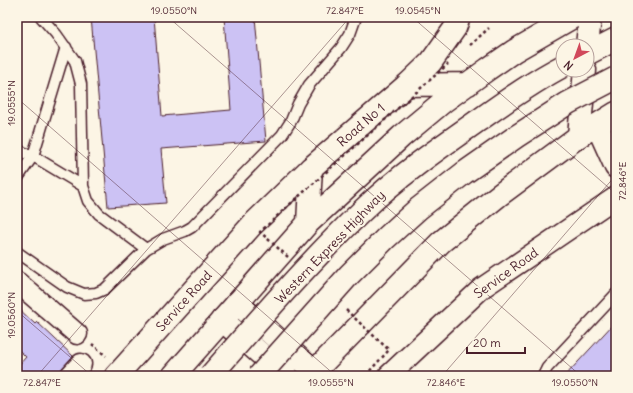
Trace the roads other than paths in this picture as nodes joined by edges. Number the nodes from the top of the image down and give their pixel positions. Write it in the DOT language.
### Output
graph roads {
  1 [pos="41,17"];
  2 [pos="356,17"];
  3 [pos="460,17"];
  4 [pos="573,17"];
  5 [pos="590,17"];
  6 [pos="588,38"];
  7 [pos="616,39"];
  8 [pos="66,47"];
  9 [pos="595,50"];
  10 [pos="555,70"];
  11 [pos="584,78"];
  12 [pos="616,78"];
  13 [pos="468,84"];
  14 [pos="407,85"];
  15 [pos="616,114"];
  16 [pos="597,125"];
  17 [pos="579,136"];
  18 [pos="17,150"];
  19 [pos="33,156"];
  20 [pos="616,167"];
  21 [pos="311,168"];
  22 [pos="17,179"];
  23 [pos="82,186"];
  24 [pos="616,197"];
  25 [pos="308,223"];
  26 [pos="252,225"];
  27 [pos="146,249"];
  28 [pos="17,252"];
  29 [pos="17,282"];
  30 [pos="616,294"];
  31 [pos="237,303"];
  32 [pos="222,320"];
  33 [pos="76,334"];
  34 [pos="119,373"];
  35 [pos="315,374"];
  36 [pos="173,376"];
  37 [pos="210,376"];
  38 [pos="258,376"];
  39 [pos="286,376"];
  40 [pos="388,376"];
  41 [pos="543,376"];
  1 -- 8 [label="lane"];
  2 -- 27 [label="lane"];
  3 -- 14 [label="main road, Road No 1"];
  4 -- 13 [label="main road"];
  5 -- 6 [label="main road"];
  7 -- 9 [label="main road"];
  8 -- 19 [label="lane"];
  8 -- 23 [label="lane"];
  10 -- 37 [label="main road, Western Express Highway, bridge"];
  11 -- 17 [label="main road"];
  12 -- 38 [label="main road, bridge"];
  13 -- 14 [label="main road"];
  13 -- 25 [label="main road"];
  14 -- 21 [label="main road, Road No 1"];
  15 -- 16 [label="main road"];
  16 -- 17 [label="main road"];
  16 -- 20 [label="main road"];
  17 -- 35 [label="main road"];
  18 -- 19 [label="lane"];
  19 -- 22 [label="lane"];
  19 -- 23 [label="lane"];
  21 -- 25 [label="main road"];
  21 -- 26 [label="main road, Road No 1"];
  23 -- 27 [label="lane"];
  24 -- 40 [label="street, Service Road"];
  25 -- 31 [label="main road"];
  26 -- 34 [label="main road, Service Road"];
  27 -- 28 [label="lane"];
  29 -- 33 [label="street"];
  30 -- 41 [label="lane"];
  31 -- 32 [label="main road"];
  31 -- 35 [label="main road"];
  32 -- 36 [label="main road"];
  32 -- 39 [label="main road"];
}
